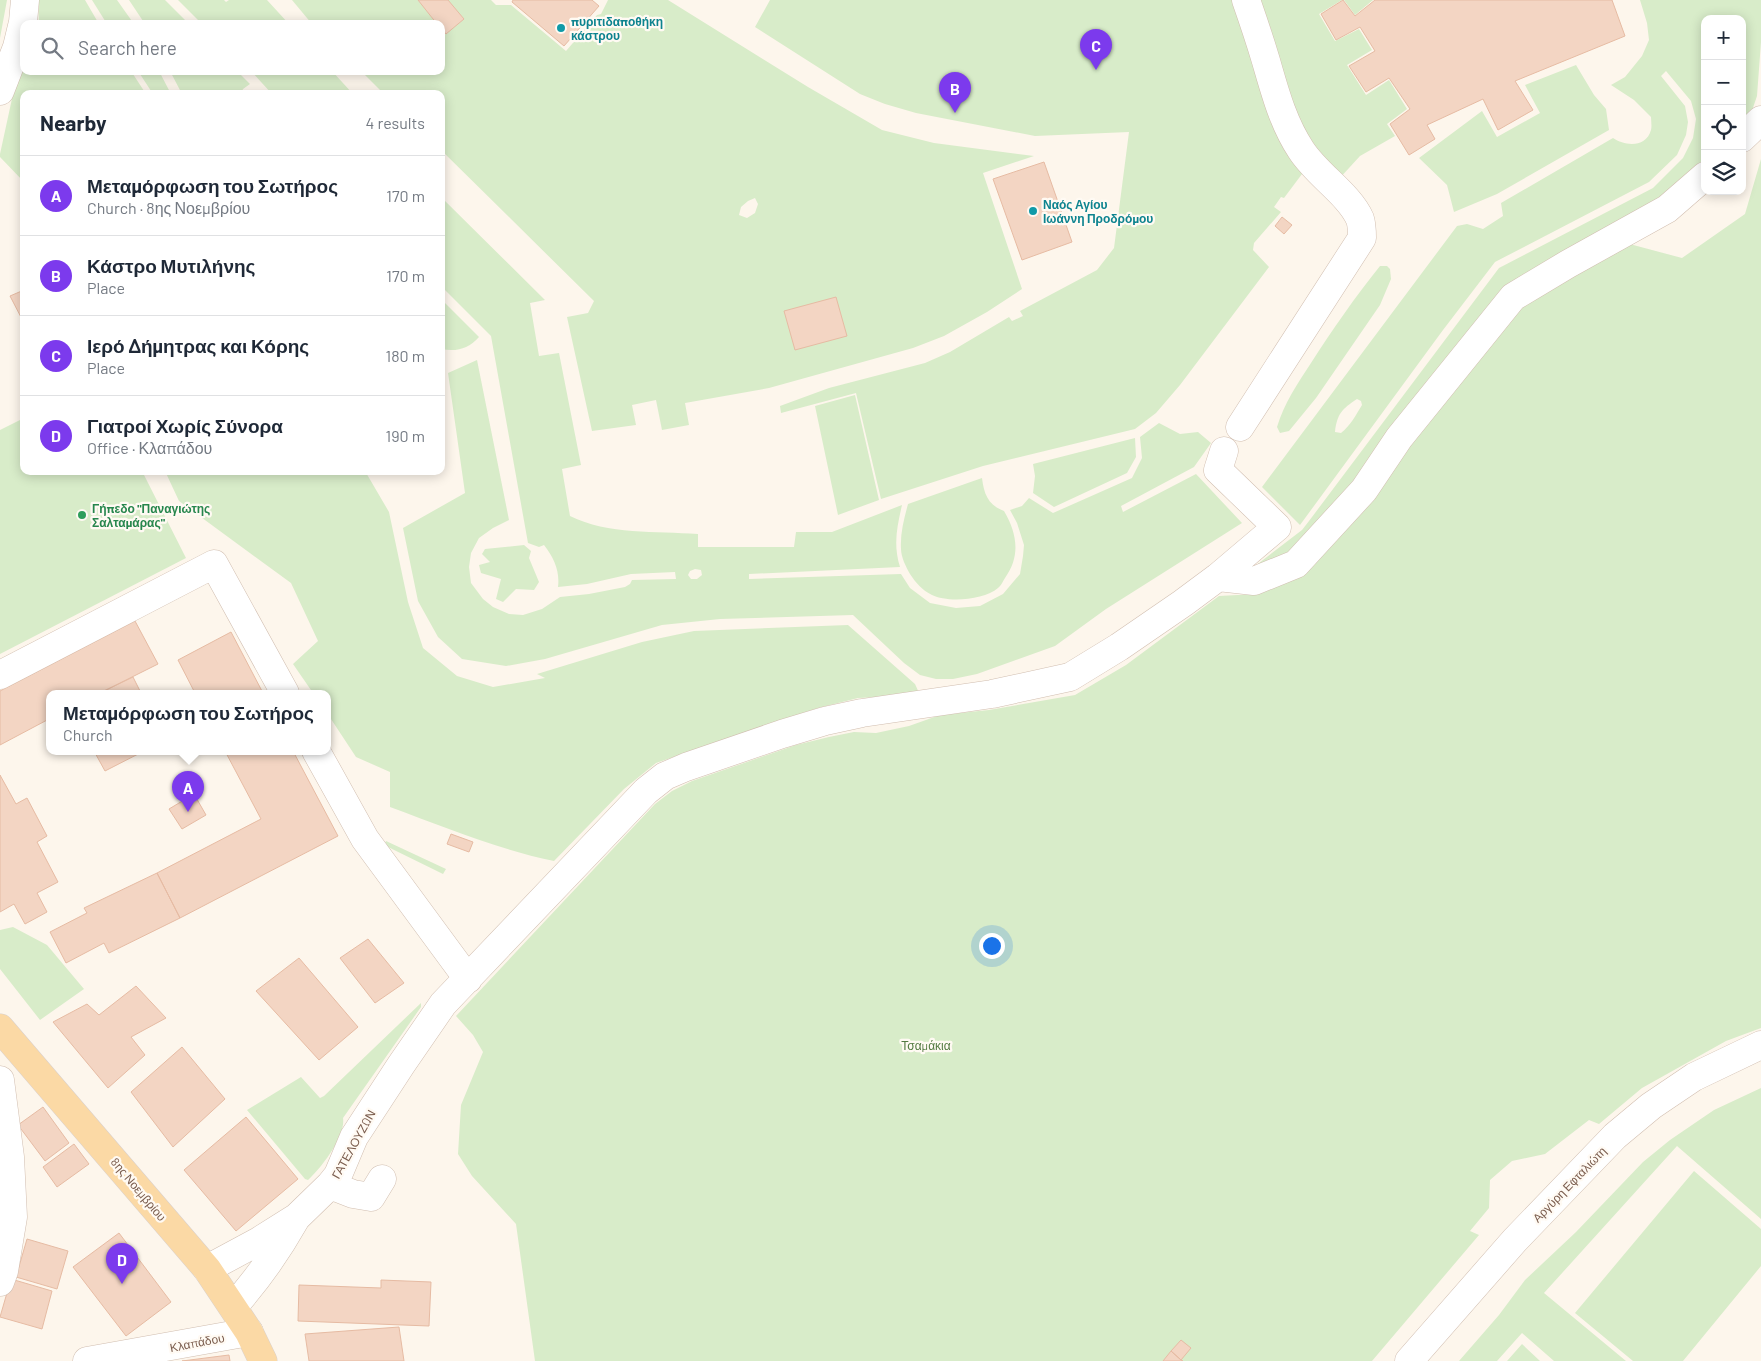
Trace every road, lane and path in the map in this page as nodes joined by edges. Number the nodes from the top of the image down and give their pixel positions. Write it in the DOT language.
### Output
graph roads {
  1 [pos="25,0"];
  2 [pos="1246,0"];
  3 [pos="23,20"];
  4 [pos="20,34"];
  5 [pos="0,92"];
  6 [pos="1761,120"];
  7 [pos="1746,134"];
  8 [pos="1701,179"];
  9 [pos="1240,427"];
  10 [pos="1224,451"];
  11 [pos="1218,577"];
  12 [pos="0,675"];
  13 [pos="282,690"];
  14 [pos="318,755"];
  15 [pos="468,979"];
  16 [pos="0,1028"];
  17 [pos="1761,1045"];
  18 [pos="0,1080"];
  19 [pos="382,1179"];
  20 [pos="330,1185"];
  21 [pos="296,1217"];
  22 [pos="207,1269"];
  23 [pos="0,1282"];
  24 [pos="233,1307"];
  25 [pos="249,1332"];
  26 [pos="87,1361"];
  27 [pos="263,1361"];
  28 [pos="1409,1361"];
  1 -- 3 [label="street"];
  2 -- 9 [label="street"];
  4 -- 5 [label="street"];
  6 -- 7 [label="street"];
  8 -- 11 [label="street"];
  10 -- 11 [label="street, ΓΑΤΕΛΟΥΖΩΝ"];
  11 -- 15 [label="street, ΓΑΤΕΛΟΥΖΩΝ"];
  12 -- 13 [label="street"];
  14 -- 15 [label="street"];
  15 -- 20 [label="street, ΓΑΤΕΛΟΥΖΩΝ"];
  16 -- 22 [label="main road, 8ης Νοεμβρίου"];
  17 -- 28 [label="street, Αργύρη Εφταλιώτη"];
  18 -- 23 [label="street"];
  19 -- 20 [label="street"];
  20 -- 21 [label="street, ΓΑΤΕΛΟΥΖΩΝ"];
  21 -- 22 [label="street, ΓΑΤΕΛΟΥΖΩΝ"];
  21 -- 24 [label="street, ΓΑΤΕΛΟΥΖΩΝ"];
  22 -- 24 [label="main road, 8ης Νοεμβρίου"];
  24 -- 25 [label="main road, 8ης Νοεμβρίου"];
  25 -- 26 [label="street, Κλαπάδου"];
  25 -- 27 [label="main road, 8ης Νοεμβρίου"];
}
